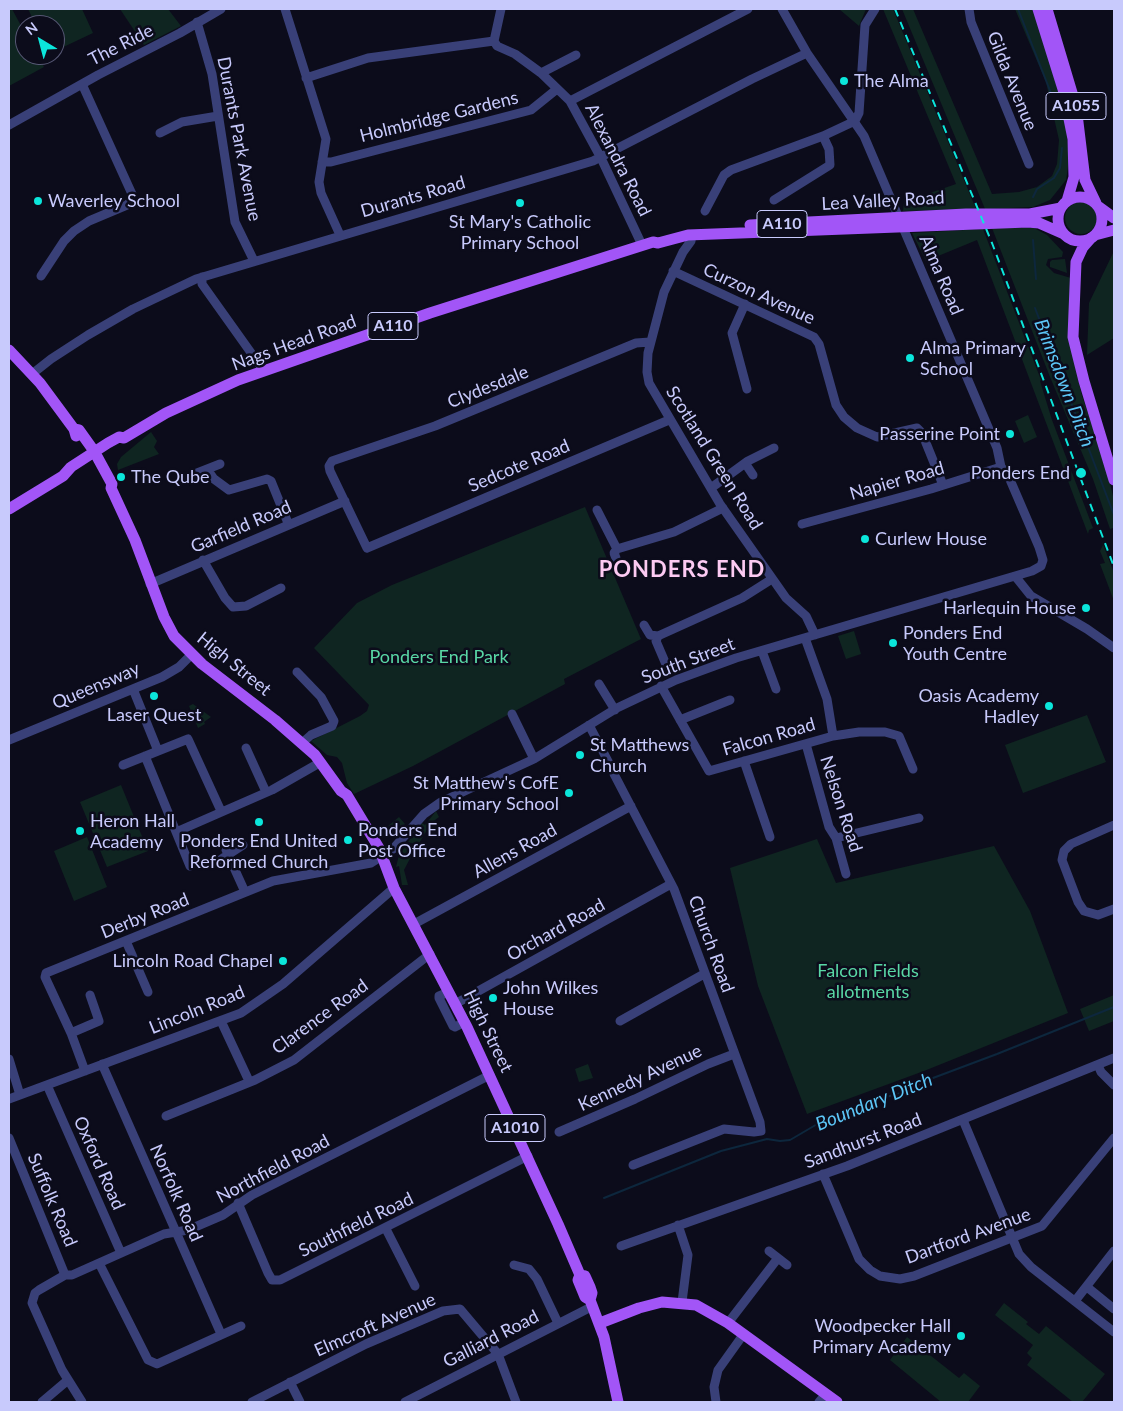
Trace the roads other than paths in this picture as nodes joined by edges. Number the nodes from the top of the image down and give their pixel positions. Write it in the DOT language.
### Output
graph roads {
  1 [pos="221,9"];
  2 [pos="285,9"];
  3 [pos="501,9"];
  4 [pos="748,9"];
  5 [pos="782,9"];
  6 [pos="875,9"];
  7 [pos="969,9"];
  8 [pos="1038,9"];
  9 [pos="1050,11"];
  10 [pos="197,22"];
  11 [pos="494,41"];
  12 [pos="806,53"];
  13 [pos="576,55"];
  14 [pos="541,72"];
  15 [pos="306,78"];
  16 [pos="82,84"];
  17 [pos="557,89"];
  18 [pos="570,101"];
  19 [pos="218,116"];
  20 [pos="855,121"];
  21 [pos="9,125"];
  22 [pos="160,133"];
  23 [pos="823,136"];
  24 [pos="601,158"];
  25 [pos="322,162"];
  26 [pos="1029,164"];
  27 [pos="774,200"];
  28 [pos="1064,205"];
  29 [pos="1098,205"];
  30 [pos="705,212"];
  31 [pos="1114,218"];
  32 [pos="1000,219"];
  33 [pos="890,223"];
  34 [pos="1114,230"];
  35 [pos="676,234"];
  36 [pos="340,235"];
  37 [pos="692,235"];
  38 [pos="1065,235"];
  39 [pos="1093,236"];
  40 [pos="653,242"];
  41 [pos="642,245"];
  42 [pos="683,252"];
  43 [pos="254,261"];
  44 [pos="1076,262"];
  45 [pos="673,271"];
  46 [pos="41,276"];
  47 [pos="202,277"];
  48 [pos="745,304"];
  49 [pos="650,342"];
  50 [pos="9,350"];
  51 [pos="264,371"];
  52 [pos="32,374"];
  53 [pos="747,389"];
  54 [pos="670,420"];
  55 [pos="774,448"];
  56 [pos="93,457"];
  57 [pos="745,463"];
  58 [pos="220,464"];
  59 [pos="1001,467"];
  60 [pos="207,469"];
  61 [pos="192,475"];
  62 [pos="753,475"];
  63 [pos="1114,480"];
  64 [pos="943,485"];
  65 [pos="710,488"];
  66 [pos="345,501"];
  67 [pos="723,508"];
  68 [pos="9,509"];
  69 [pos="597,510"];
  70 [pos="288,523"];
  71 [pos="802,524"];
  72 [pos="203,560"];
  73 [pos="1041,566"];
  74 [pos="1015,576"];
  75 [pos="772,579"];
  76 [pos="150,584"];
  77 [pos="281,588"];
  78 [pos="644,625"];
  79 [pos="815,635"];
  80 [pos="658,636"];
  81 [pos="805,638"];
  82 [pos="1114,648"];
  83 [pos="762,651"];
  84 [pos="192,654"];
  85 [pos="668,669"];
  86 [pos="297,672"];
  87 [pos="599,684"];
  88 [pos="776,684"];
  89 [pos="661,686"];
  90 [pos="133,689"];
  91 [pos="727,703"];
  92 [pos="615,710"];
  93 [pos="512,714"];
  94 [pos="680,720"];
  95 [pos="589,726"];
  96 [pos="833,736"];
  97 [pos="9,740"];
  98 [pos="302,743"];
  99 [pos="806,744"];
  100 [pos="246,748"];
  101 [pos="158,750"];
  102 [pos="145,756"];
  103 [pos="534,759"];
  104 [pos="744,761"];
  105 [pos="321,762"];
  106 [pos="123,765"];
  107 [pos="610,765"];
  108 [pos="913,769"];
  109 [pos="614,774"];
  110 [pos="266,792"];
  111 [pos="631,806"];
  112 [pos="221,811"];
  113 [pos="920,818"];
  114 [pos="1114,826"];
  115 [pos="176,832"];
  116 [pos="770,837"];
  117 [pos="836,838"];
  118 [pos="243,845"];
  119 [pos="227,853"];
  120 [pos="381,857"];
  121 [pos="220,860"];
  122 [pos="190,866"];
  123 [pos="846,874"];
  124 [pos="671,884"];
  125 [pos="394,888"];
  126 [pos="246,892"];
  127 [pos="1114,908"];
  128 [pos="414,924"];
  129 [pos="126,942"];
  130 [pos="430,954"];
  131 [pos="704,974"];
  132 [pos="148,992"];
  133 [pos="449,992"];
  134 [pos="90,995"];
  135 [pos="455,1004"];
  136 [pos="221,1021"];
  137 [pos="620,1021"];
  138 [pos="465,1022"];
  139 [pos="71,1033"];
  140 [pos="734,1054"];
  141 [pos="1114,1058"];
  142 [pos="9,1059"];
  143 [pos="102,1064"];
  144 [pos="1098,1065"];
  145 [pos="84,1071"];
  146 [pos="490,1075"];
  147 [pos="249,1081"];
  148 [pos="47,1085"];
  149 [pos="1114,1086"];
  150 [pos="20,1095"];
  151 [pos="9,1099"];
  152 [pos="166,1116"];
  153 [pos="963,1120"];
  154 [pos="559,1132"];
  155 [pos="9,1138"];
  156 [pos="1114,1138"];
  157 [pos="528,1156"];
  158 [pos="633,1165"];
  159 [pos="823,1174"];
  160 [pos="238,1203"];
  161 [pos="678,1225"];
  162 [pos="386,1230"];
  163 [pos="175,1232"];
  164 [pos="1012,1238"];
  165 [pos="621,1246"];
  166 [pos="769,1251"];
  167 [pos="1114,1251"];
  168 [pos="121,1253"];
  169 [pos="778,1258"];
  170 [pos="99,1263"];
  171 [pos="514,1265"];
  172 [pos="787,1265"];
  173 [pos="65,1275"];
  174 [pos="415,1286"];
  175 [pos="1087,1287"];
  176 [pos="1075,1301"];
  177 [pos="682,1302"];
  178 [pos="591,1303"];
  179 [pos="1114,1309"];
  180 [pos="558,1323"];
  181 [pos="600,1323"];
  182 [pos="728,1323"];
  183 [pos="241,1326"];
  184 [pos="1114,1332"];
  185 [pos="221,1334"];
  186 [pos="744,1335"];
  187 [pos="498,1354"];
  188 [pos="68,1380"];
  189 [pos="290,1382"];
  190 [pos="822,1398"];
  191 [pos="42,1402"];
  192 [pos="82,1402"];
  193 [pos="252,1402"];
  194 [pos="300,1402"];
  195 [pos="405,1402"];
  196 [pos="516,1402"];
  197 [pos="618,1402"];
  198 [pos="716,1402"];
  199 [pos="837,1402"];
  1 -- 10 [label="street, The Ride"];
  2 -- 15 [label="street"];
  3 -- 11 [label="street"];
  4 -- 18 [label="street"];
  5 -- 12 [label="street, Alma Road"];
  6 -- 20 [label="street"];
  7 -- 26 [label="street, Gilda Avenue"];
  8 -- 28 [label="main road, A1055"];
  9 -- 29 [label="main road, A1055"];
  10 -- 16 [label="street, The Ride"];
  10 -- 19 [label="street, Durants Park Avenue"];
  11 -- 14 [label="street, Alexandra Road"];
  11 -- 15 [label="street"];
  12 -- 20 [label="street, Alma Road"];
  12 -- 24 [label="street, Durants Road"];
  13 -- 14 [label="street"];
  14 -- 17 [label="street, Alexandra Road"];
  15 -- 25 [label="street"];
  16 -- 21 [label="street, The Ride"];
  16 -- 46 [label="street"];
  17 -- 18 [label="street, Alexandra Road"];
  17 -- 25 [label="street, Holmbridge Gardens"];
  18 -- 24 [label="street, Alexandra Road"];
  19 -- 22 [label="street"];
  19 -- 43 [label="street, Durants Park Avenue"];
  20 -- 23 [label="street"];
  20 -- 59 [label="street, Alma Road"];
  23 -- 27 [label="street"];
  23 -- 30 [label="street"];
  24 -- 36 [label="street, Durants Road"];
  24 -- 41 [label="street, Alexandra Road"];
  25 -- 36 [label="street"];
  28 -- 29 [label="main road"];
  28 -- 32 [label="main road, Lea Valley Road / A110"];
  28 -- 38 [label="main road"];
  29 -- 31 [label="main road"];
  29 -- 39 [label="main road"];
  32 -- 33 [label="main road, Lea Valley Road / A110"];
  32 -- 38 [label="main road, Lea Valley Road / A110"];
  33 -- 35 [label="main road, Lea Valley Road / A110"];
  33 -- 37 [label="main road, Lea Valley Road / A110"];
  34 -- 39 [label="main road"];
  35 -- 37 [label="main road, Lea Valley Road"];
  35 -- 40 [label="main road, Lea Valley Road / A110"];
  35 -- 42 [label="street"];
  36 -- 43 [label="street, Durants Road"];
  37 -- 42 [label="street, Scotland Green Road"];
  38 -- 39 [label="main road"];
  38 -- 44 [label="main road"];
  39 -- 44 [label="main road"];
  40 -- 41 [label="main road, Nags Head Road / A110"];
  41 -- 51 [label="main road, Nags Head Road / A110"];
  42 -- 45 [label="street, Scotland Green Road"];
  43 -- 47 [label="street, Durants Road"];
  44 -- 63 [label="main road"];
  45 -- 48 [label="street, Curzon Avenue"];
  45 -- 49 [label="street, Scotland Green Road"];
  47 -- 51 [label="street"];
  47 -- 52 [label="street, Durants Road"];
  48 -- 53 [label="street"];
  48 -- 64 [label="street, Curzon Avenue"];
  49 -- 54 [label="street, Scotland Green Road"];
  49 -- 66 [label="street, Clydesdale"];
  50 -- 52 [label="main road, High Street / A1010"];
  51 -- 56 [label="main road, Nags Head Road / A110"];
  52 -- 56 [label="main road, High Street / A1010"];
  54 -- 65 [label="street, Scotland Green Road"];
  54 -- 66 [label="street, Sedcote Road"];
  55 -- 57 [label="street"];
  56 -- 68 [label="main road, A110"];
  56 -- 76 [label="main road, High Street / A1010"];
  57 -- 62 [label="street"];
  57 -- 65 [label="street"];
  58 -- 60 [label="street"];
  59 -- 64 [label="street, Napier Road"];
  59 -- 73 [label="street, Alma Road"];
  60 -- 61 [label="street"];
  60 -- 70 [label="street"];
  64 -- 71 [label="street, Napier Road"];
  65 -- 67 [label="street, Scotland Green Road"];
  66 -- 70 [label="street, Garfield Road"];
  67 -- 69 [label="street"];
  67 -- 75 [label="street, Scotland Green Road"];
  70 -- 72 [label="street, Garfield Road"];
  72 -- 76 [label="street, Garfield Road"];
  72 -- 77 [label="street"];
  73 -- 74 [label="street, South Street"];
  74 -- 79 [label="street, South Street"];
  74 -- 82 [label="street"];
  75 -- 79 [label="street, Scotland Green Road"];
  75 -- 80 [label="street"];
  76 -- 84 [label="main road, High Street / A1010"];
  78 -- 80 [label="street"];
  79 -- 81 [label="street, South Street"];
  80 -- 85 [label="street"];
  81 -- 83 [label="street, South Street"];
  81 -- 96 [label="street, Falcon Road"];
  83 -- 88 [label="street"];
  83 -- 89 [label="street, South Street"];
  84 -- 90 [label="street, Queensway"];
  84 -- 98 [label="main road, High Street / A1010"];
  86 -- 98 [label="street"];
  87 -- 92 [label="street"];
  89 -- 92 [label="street, South Street"];
  89 -- 94 [label="street, Falcon Road"];
  90 -- 97 [label="street, Queensway"];
  90 -- 101 [label="street"];
  91 -- 94 [label="street"];
  92 -- 95 [label="street, South Street"];
  93 -- 103 [label="street"];
  94 -- 104 [label="street, Falcon Road"];
  95 -- 103 [label="street, South Street"];
  95 -- 107 [label="street"];
  96 -- 99 [label="street, Falcon Road"];
  96 -- 108 [label="street"];
  98 -- 105 [label="main road, High Street / A1010"];
  99 -- 104 [label="street, Falcon Road"];
  99 -- 117 [label="street, Nelson Road"];
  100 -- 110 [label="street"];
  101 -- 102 [label="street"];
  101 -- 112 [label="street"];
  102 -- 106 [label="street"];
  102 -- 115 [label="street"];
  103 -- 120 [label="street, South Street"];
  104 -- 116 [label="street"];
  105 -- 110 [label="street"];
  105 -- 120 [label="main road, High Street / A1010"];
  109 -- 111 [label="street, Church Road"];
  110 -- 112 [label="street"];
  111 -- 124 [label="street, Church Road"];
  111 -- 128 [label="street, Allens Road"];
  112 -- 115 [label="street"];
  113 -- 117 [label="street"];
  114 -- 127 [label="street"];
  115 -- 122 [label="street"];
  117 -- 123 [label="street, Nelson Road"];
  118 -- 119 [label="street"];
  119 -- 121 [label="street"];
  119 -- 126 [label="street"];
  120 -- 125 [label="main road, High Street / A1010"];
  120 -- 126 [label="street, Derby Road"];
  124 -- 131 [label="street, Church Road"];
  124 -- 135 [label="street, Orchard Road"];
  125 -- 128 [label="main road, High Street / A1010"];
  125 -- 136 [label="street, Lincoln Road"];
  126 -- 129 [label="street, Derby Road"];
  128 -- 130 [label="main road, High Street / A1010"];
  129 -- 132 [label="street"];
  129 -- 139 [label="street, Derby Road"];
  130 -- 133 [label="main road, High Street / A1010"];
  130 -- 147 [label="street, Clarence Road"];
  131 -- 137 [label="street"];
  131 -- 140 [label="street, Church Road"];
  133 -- 135 [label="main road, High Street / A1010"];
  133 -- 138 [label="street"];
  134 -- 139 [label="street"];
  135 -- 138 [label="main road, High Street / A1010"];
  136 -- 143 [label="street, Lincoln Road"];
  136 -- 147 [label="street"];
  138 -- 146 [label="main road, High Street / A1010"];
  139 -- 145 [label="street, Derby Road"];
  140 -- 154 [label="street, Kennedy Avenue"];
  140 -- 158 [label="street, Church Road"];
  141 -- 144 [label="street, Sandhurst Road"];
  142 -- 150 [label="street"];
  143 -- 145 [label="street, Lincoln Road"];
  143 -- 163 [label="street, Norfolk Road"];
  144 -- 149 [label="street"];
  144 -- 153 [label="street, Sandhurst Road"];
  145 -- 148 [label="street, Lincoln Road"];
  146 -- 157 [label="main road, High Street / A1010"];
  146 -- 160 [label="street, Northfield Road"];
  147 -- 152 [label="street, Clarence Road"];
  148 -- 150 [label="street, Lincoln Road"];
  148 -- 168 [label="street, Oxford Road"];
  150 -- 151 [label="street, Lincoln Road"];
  153 -- 159 [label="street, Sandhurst Road"];
  153 -- 164 [label="street"];
  155 -- 173 [label="street, Suffolk Road"];
  156 -- 164 [label="street, Dartford Avenue"];
  157 -- 162 [label="street, Southfield Road"];
  157 -- 178 [label="main road, High Street / A1010"];
  159 -- 161 [label="street, Sandhurst Road"];
  159 -- 164 [label="street, Dartford Avenue"];
  160 -- 162 [label="street, Southfield Road"];
  160 -- 163 [label="street, Northfield Road"];
  161 -- 165 [label="street, Sandhurst Road"];
  161 -- 177 [label="street"];
  162 -- 174 [label="street"];
  163 -- 168 [label="street, Northfield Road"];
  163 -- 185 [label="street, Norfolk Road"];
  164 -- 176 [label="street"];
  166 -- 169 [label="street"];
  167 -- 175 [label="street"];
  168 -- 170 [label="street, Northfield Road"];
  169 -- 172 [label="street"];
  169 -- 182 [label="street"];
  170 -- 173 [label="street, Northfield Road"];
  170 -- 185 [label="street"];
  171 -- 180 [label="street"];
  173 -- 188 [label="street, Northfield Road"];
  175 -- 176 [label="street"];
  175 -- 179 [label="street"];
  176 -- 184 [label="street"];
  177 -- 181 [label="main road"];
  177 -- 182 [label="main road"];
  178 -- 180 [label="street, Galliard Road"];
  178 -- 181 [label="main road, A1010"];
  180 -- 187 [label="street, Galliard Road"];
  181 -- 197 [label="main road, A1010"];
  182 -- 186 [label="main road"];
  183 -- 185 [label="street"];
  186 -- 190 [label="main road"];
  186 -- 198 [label="street"];
  187 -- 189 [label="street, Elmcroft Avenue"];
  187 -- 195 [label="street, Galliard Road"];
  187 -- 196 [label="street, Elmcroft Avenue"];
  188 -- 191 [label="street"];
  188 -- 192 [label="street, Northfield Road"];
  189 -- 193 [label="street, Elmcroft Avenue"];
  189 -- 194 [label="street"];
  190 -- 199 [label="main road"];
}
